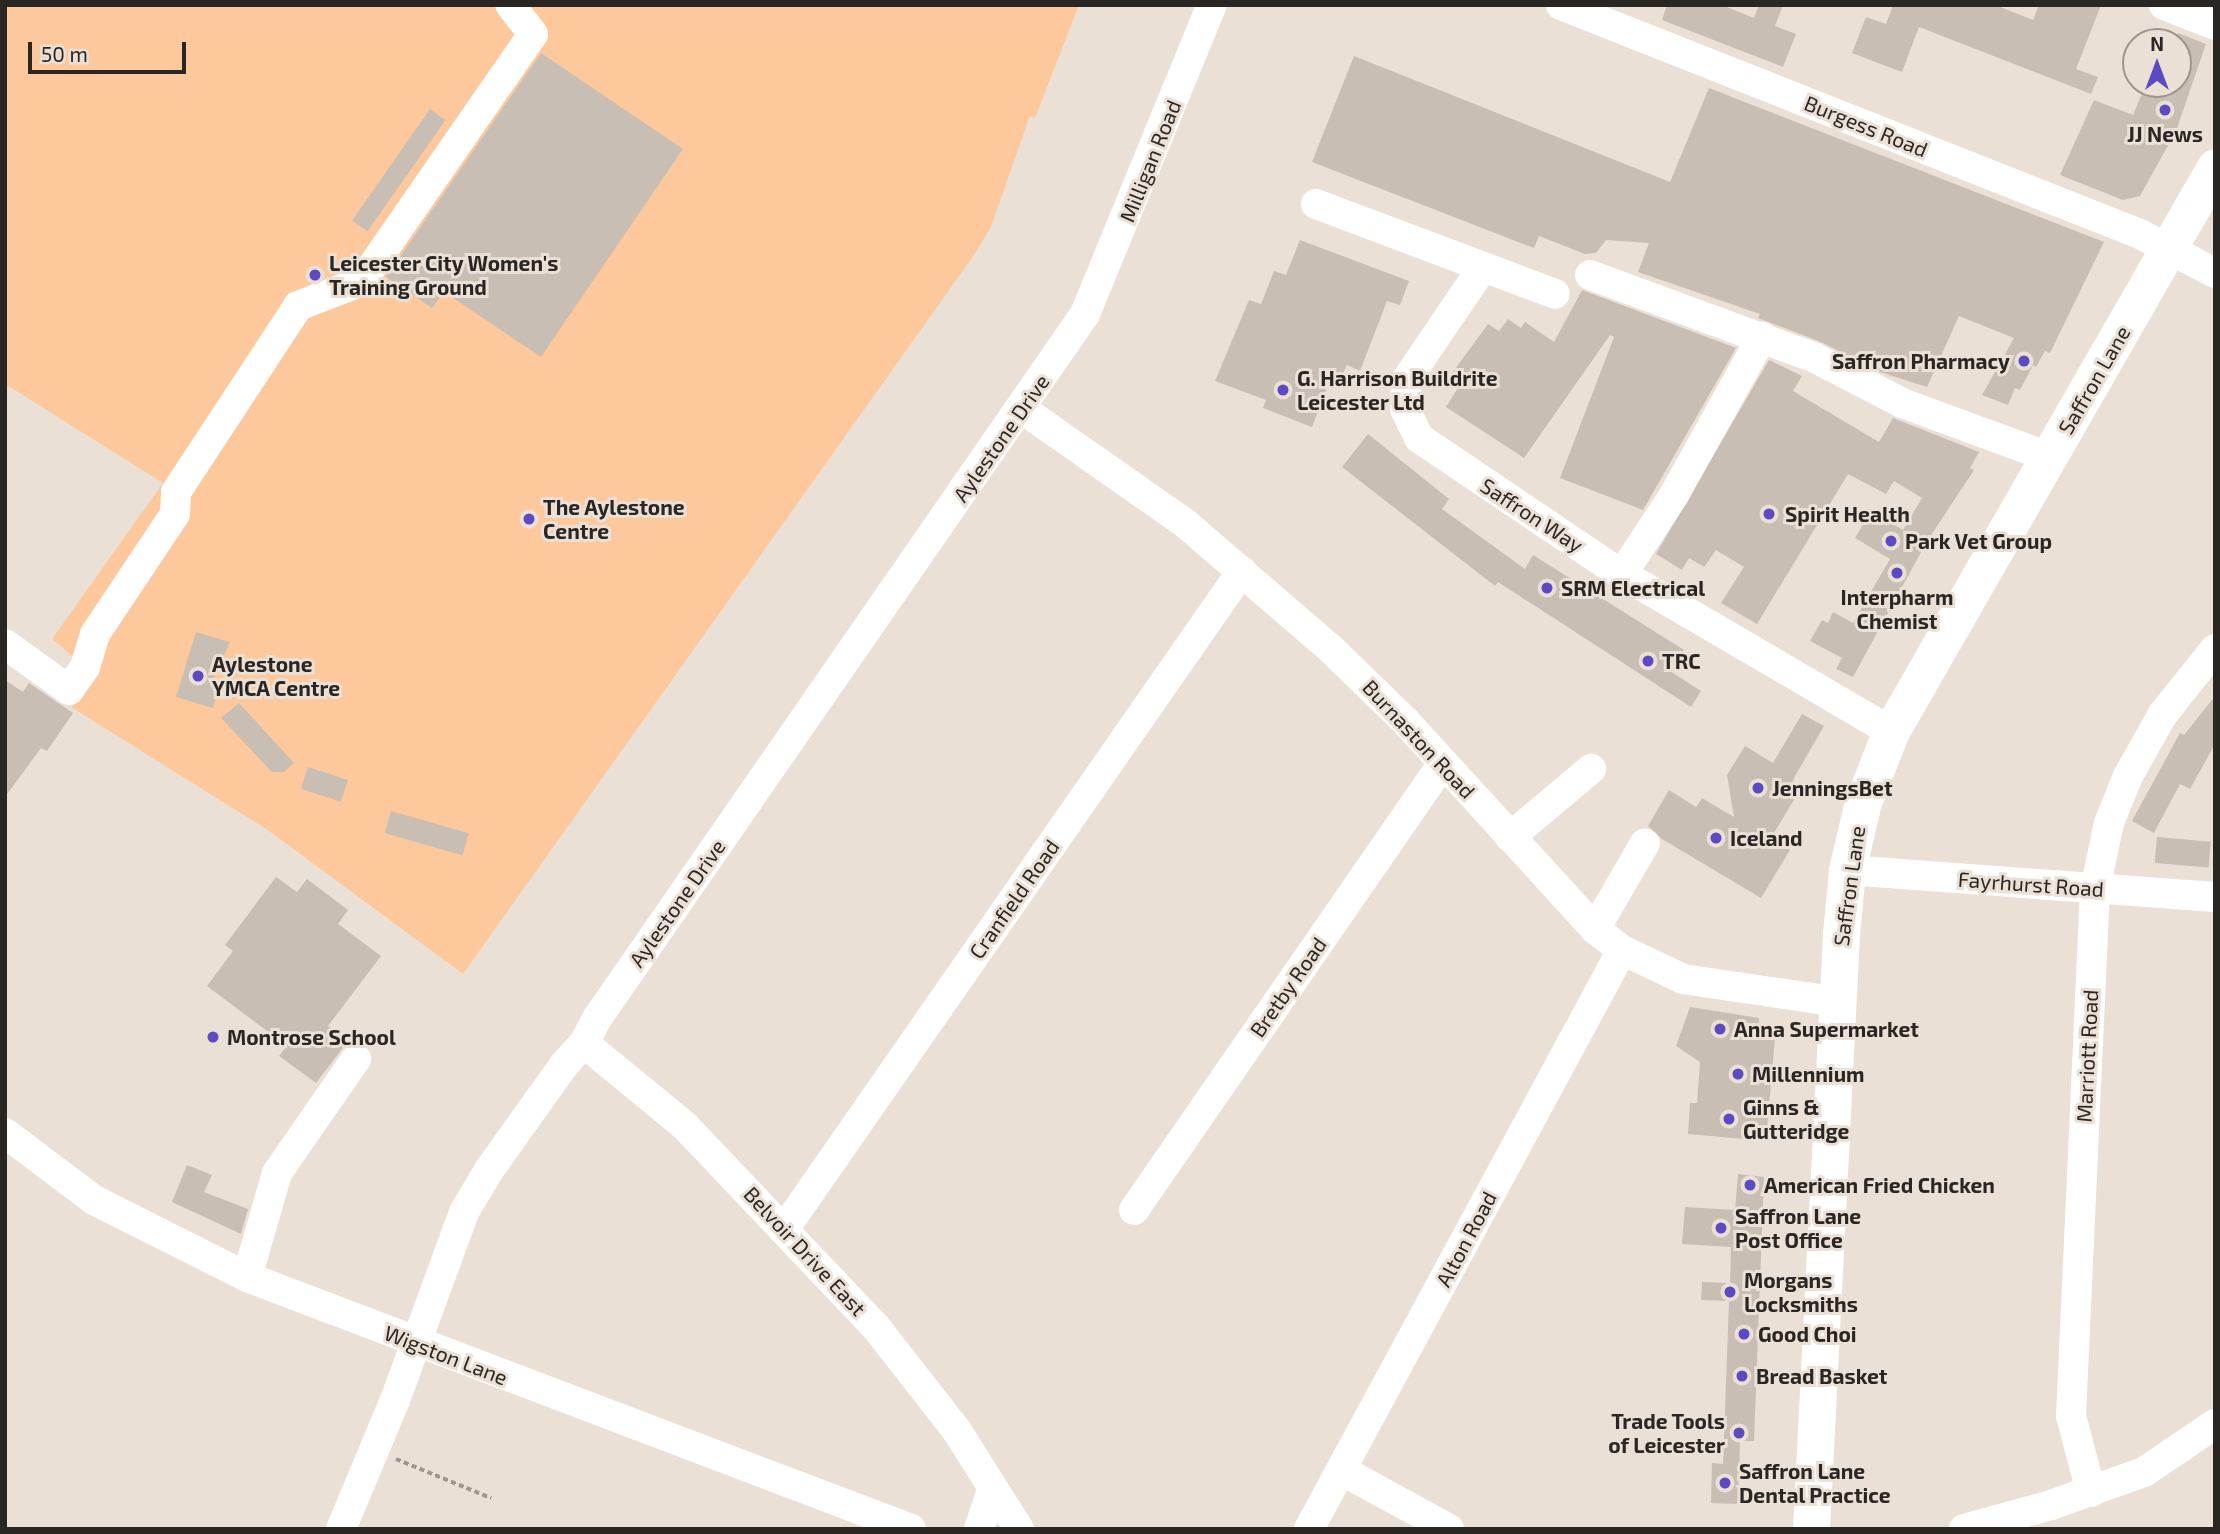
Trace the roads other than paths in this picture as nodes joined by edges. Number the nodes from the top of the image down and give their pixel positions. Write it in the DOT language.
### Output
graph roads {
  1 [pos="510,5"];
  2 [pos="1212,5"];
  3 [pos="1560,5"];
  4 [pos="2164,5"];
  5 [pos="2215,25"];
  6 [pos="2215,167"];
  7 [pos="1316,204"];
  8 [pos="2168,252"];
  9 [pos="1483,267"];
  10 [pos="2215,273"];
  11 [pos="1590,275"];
  12 [pos="1555,294"];
  13 [pos="1085,314"];
  14 [pos="1762,337"];
  15 [pos="1022,409"];
  16 [pos="2049,457"];
  17 [pos="1242,571"];
  18 [pos="1622,574"];
  19 [pos="5,644"];
  20 [pos="2215,649"];
  21 [pos="1891,732"];
  22 [pos="1443,764"];
  23 [pos="1591,769"];
  24 [pos="1510,837"];
  25 [pos="1644,843"];
  26 [pos="1847,870"];
  27 [pos="2095,888"];
  28 [pos="2215,897"];
  29 [pos="1595,929"];
  30 [pos="1622,950"];
  31 [pos="1838,1002"];
  32 [pos="584,1043"];
  33 [pos="356,1059"];
  34 [pos="5,1133"];
  35 [pos="1133,1210"];
  36 [pos="785,1227"];
  37 [pos="247,1277"];
  38 [pos="415,1344"];
  39 [pos="2215,1424"];
  40 [pos="1341,1469"];
  41 [pos="992,1490"];
  42 [pos="2091,1492"];
  43 [pos="2054,1517"];
  44 [pos="341,1529"];
  45 [pos="911,1529"];
  46 [pos="979,1529"];
  47 [pos="1018,1529"];
  48 [pos="1308,1529"];
  49 [pos="1449,1529"];
  50 [pos="1811,1529"];
  51 [pos="1964,1529"];
  1 -- 19 [label="street"];
  2 -- 13 [label="street, Milligan Road"];
  3 -- 8 [label="street, Burgess Road"];
  4 -- 5 [label="street"];
  6 -- 8 [label="main road, Saffron Lane"];
  7 -- 9 [label="street"];
  8 -- 10 [label="street, Burgess Road"];
  8 -- 16 [label="main road, Saffron Lane"];
  9 -- 12 [label="street"];
  9 -- 18 [label="street, Saffron Way"];
  11 -- 14 [label="street"];
  13 -- 15 [label="street, Aylestone Drive"];
  14 -- 16 [label="street"];
  14 -- 18 [label="street"];
  15 -- 17 [label="street, Burnaston Road"];
  15 -- 32 [label="street, Aylestone Drive"];
  16 -- 21 [label="main road, Saffron Lane"];
  17 -- 22 [label="street, Burnaston Road"];
  17 -- 36 [label="street, Cranfield Road"];
  18 -- 21 [label="street, Saffron Way"];
  20 -- 27 [label="street, Marriott Road"];
  21 -- 26 [label="main road, Saffron Lane"];
  22 -- 24 [label="street, Burnaston Road"];
  22 -- 35 [label="street, Bretby Road"];
  23 -- 24 [label="street"];
  24 -- 29 [label="street, Burnaston Road"];
  25 -- 29 [label="street"];
  26 -- 27 [label="street, Fayrhurst Road"];
  26 -- 31 [label="main road, Saffron Lane"];
  27 -- 28 [label="street, Fayrhurst Road"];
  27 -- 42 [label="street, Marriott Road"];
  29 -- 30 [label="street, Burnaston Road"];
  30 -- 31 [label="street, Burnaston Road"];
  30 -- 40 [label="street, Alton Road"];
  31 -- 50 [label="main road, Saffron Lane"];
  32 -- 36 [label="street, Belvoir Drive East"];
  32 -- 38 [label="street, Aylestone Drive"];
  33 -- 37 [label="street"];
  34 -- 37 [label="street, Wigston Lane"];
  36 -- 41 [label="street, Belvoir Drive East"];
  37 -- 38 [label="street, Wigston Lane"];
  38 -- 44 [label="street, Aylestone Drive"];
  38 -- 45 [label="street, Wigston Lane"];
  39 -- 42 [label="street"];
  40 -- 48 [label="street, Alton Road"];
  40 -- 49 [label="street"];
  41 -- 46 [label="street"];
  41 -- 47 [label="street, Belvoir Drive East"];
  42 -- 43 [label="street"];
  43 -- 51 [label="street"];
}
